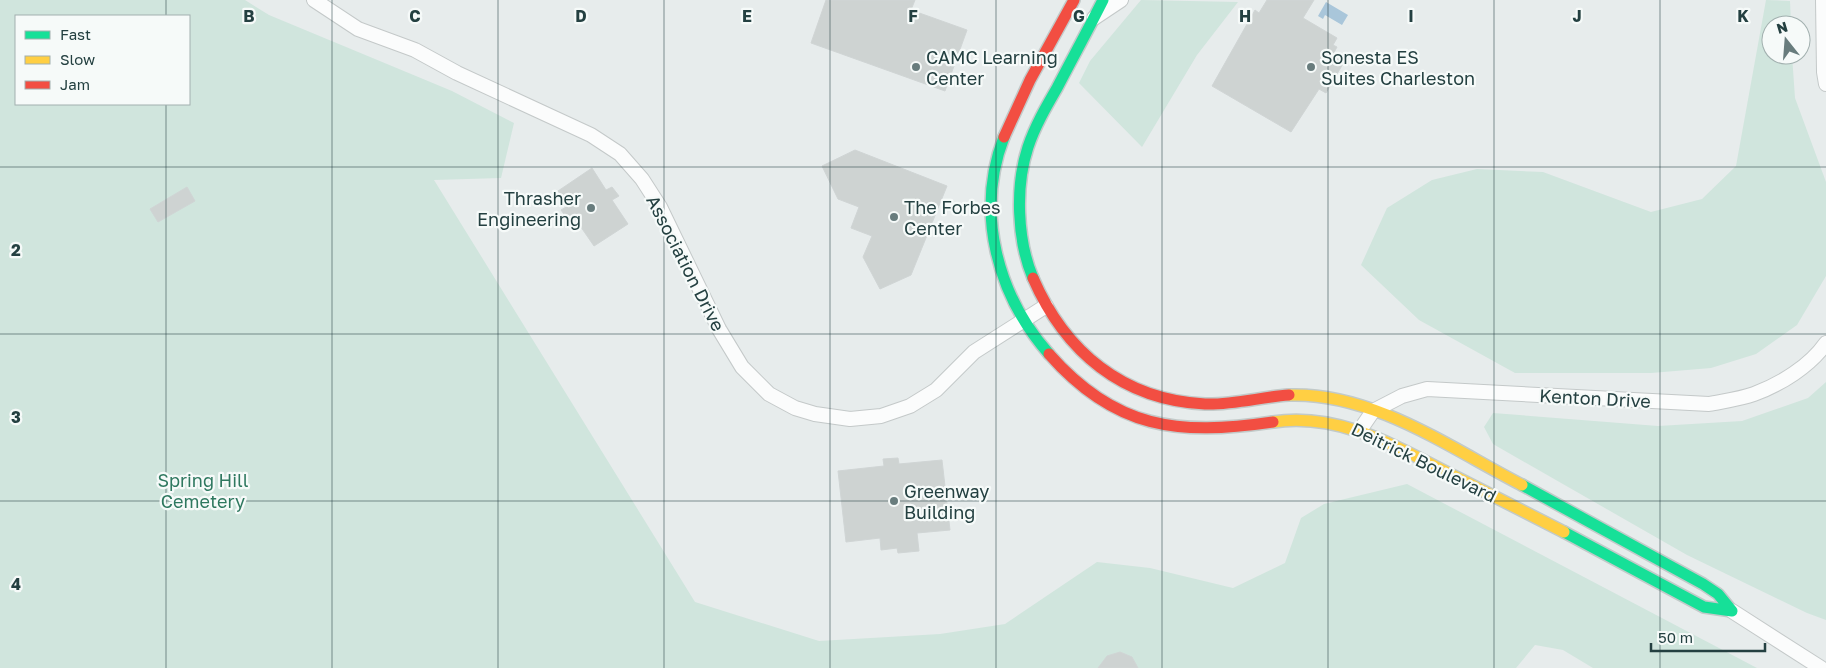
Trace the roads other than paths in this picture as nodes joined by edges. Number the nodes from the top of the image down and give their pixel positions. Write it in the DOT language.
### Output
graph roads {
  1 [pos="314,0"];
  2 [pos="1074,0"];
  3 [pos="1103,0"];
  4 [pos="1121,0"];
  5 [pos="1823,0"];
  6 [pos="1093,19"];
  7 [pos="1826,84"];
  8 [pos="1046,306"];
  9 [pos="1025,319"];
  10 [pos="1826,343"];
  11 [pos="1374,411"];
  12 [pos="1360,430"];
  13 [pos="1732,612"];
  14 [pos="1821,668"];
  1 -- 9 [label="street, Association Drive"];
  2 -- 9 [label="street, Deitrick Boulevard"];
  3 -- 6 [label="street, Deitrick Boulevard"];
  4 -- 6 [label="street"];
  5 -- 7 [label="street"];
  6 -- 8 [label="street, Deitrick Boulevard"];
  8 -- 9 [label="street, Association Drive"];
  8 -- 11 [label="street, Deitrick Boulevard"];
  9 -- 12 [label="street, Deitrick Boulevard"];
  10 -- 11 [label="street, Kenton Drive"];
  11 -- 12 [label="street, Kenton Drive"];
  11 -- 13 [label="street, Deitrick Boulevard"];
  12 -- 13 [label="street, Deitrick Boulevard"];
  13 -- 14 [label="street, Deitrick Boulevard"];
}
